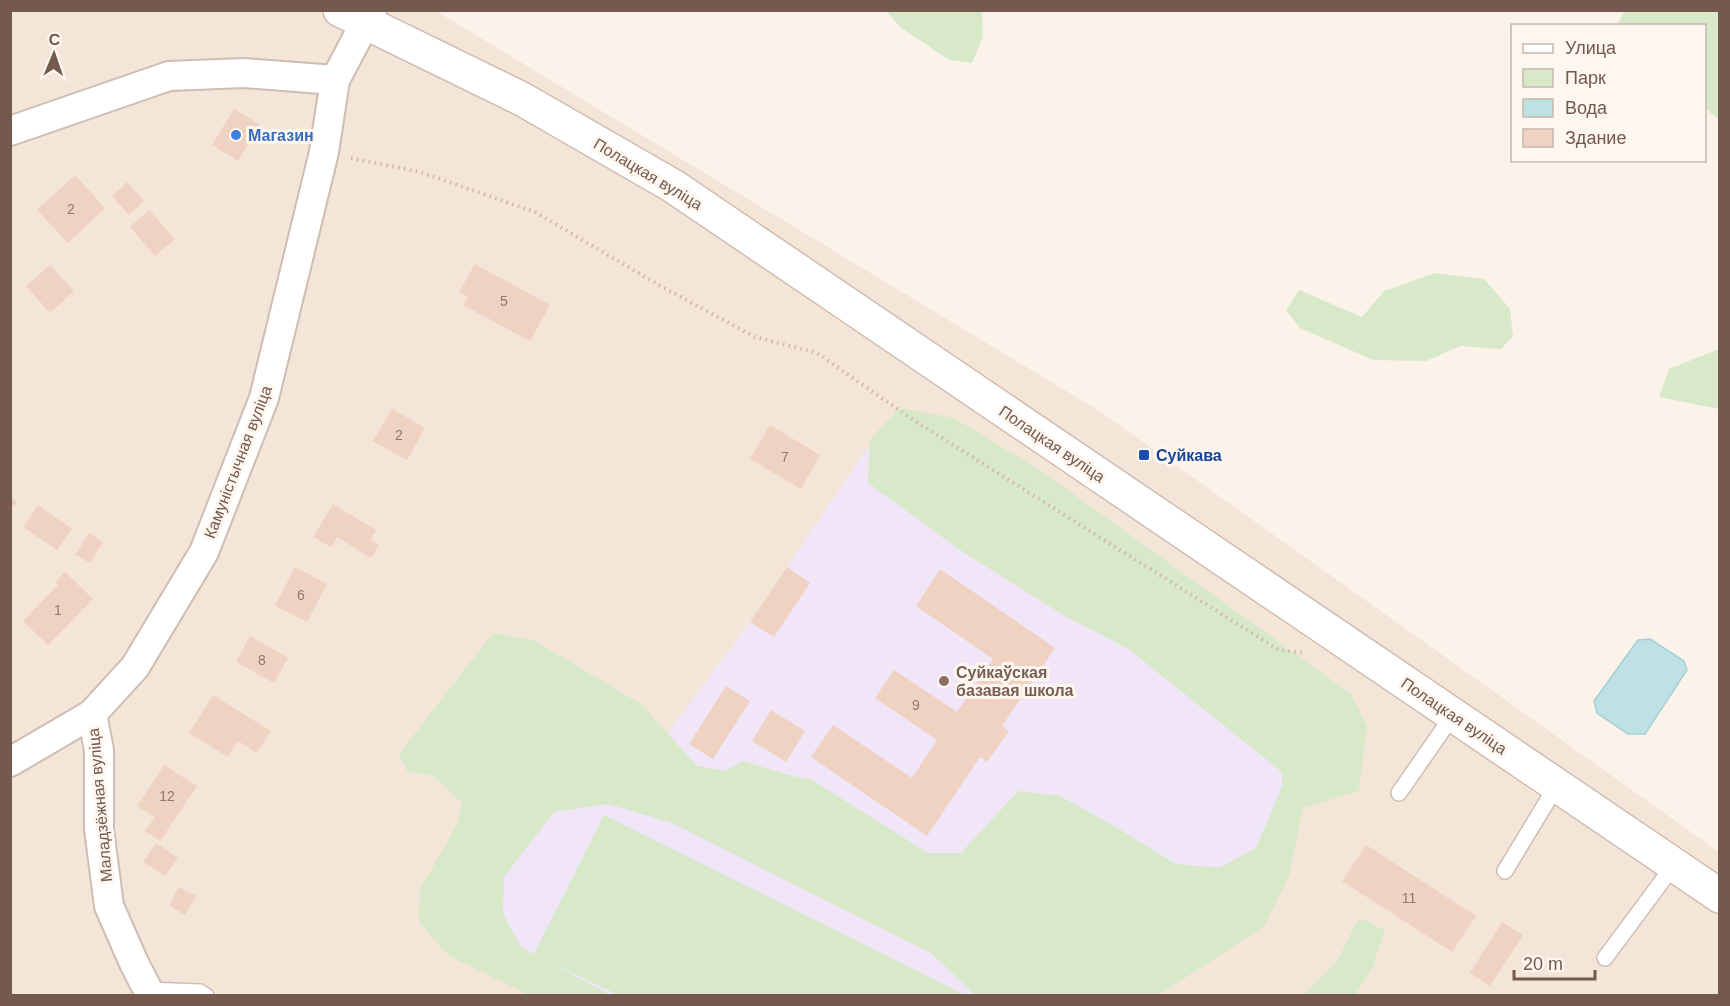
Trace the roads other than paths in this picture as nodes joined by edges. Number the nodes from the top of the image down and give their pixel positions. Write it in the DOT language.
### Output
graph roads {
  1 [pos="359,14"];
  2 [pos="335,80"];
  3 [pos="10,131"];
  4 [pos="92,714"];
  5 [pos="1453,715"];
  6 [pos="10,762"];
  7 [pos="1557,785"];
  8 [pos="1399,792"];
  9 [pos="1674,865"];
  10 [pos="1505,871"];
  11 [pos="1719,896"];
  12 [pos="1605,958"];
  13 [pos="150,993"];
  14 [pos="206,996"];
  1 -- 2 [label="street, Камуністычная вуліца"];
  1 -- 5 [label="main road, Полацкая вуліца"];
  2 -- 3 [label="street"];
  2 -- 4 [label="street, Камуністычная вуліца"];
  4 -- 6 [label="street, Камуністычная вуліца"];
  4 -- 13 [label="street, Маладзёжная вуліца"];
  5 -- 7 [label="main road, Полацкая вуліца"];
  5 -- 8 [label="lane"];
  7 -- 9 [label="main road, Полацкая вуліца"];
  7 -- 10 [label="lane"];
  9 -- 11 [label="main road, Полацкая вуліца"];
  9 -- 12 [label="lane"];
  13 -- 14 [label="lane"];
}
